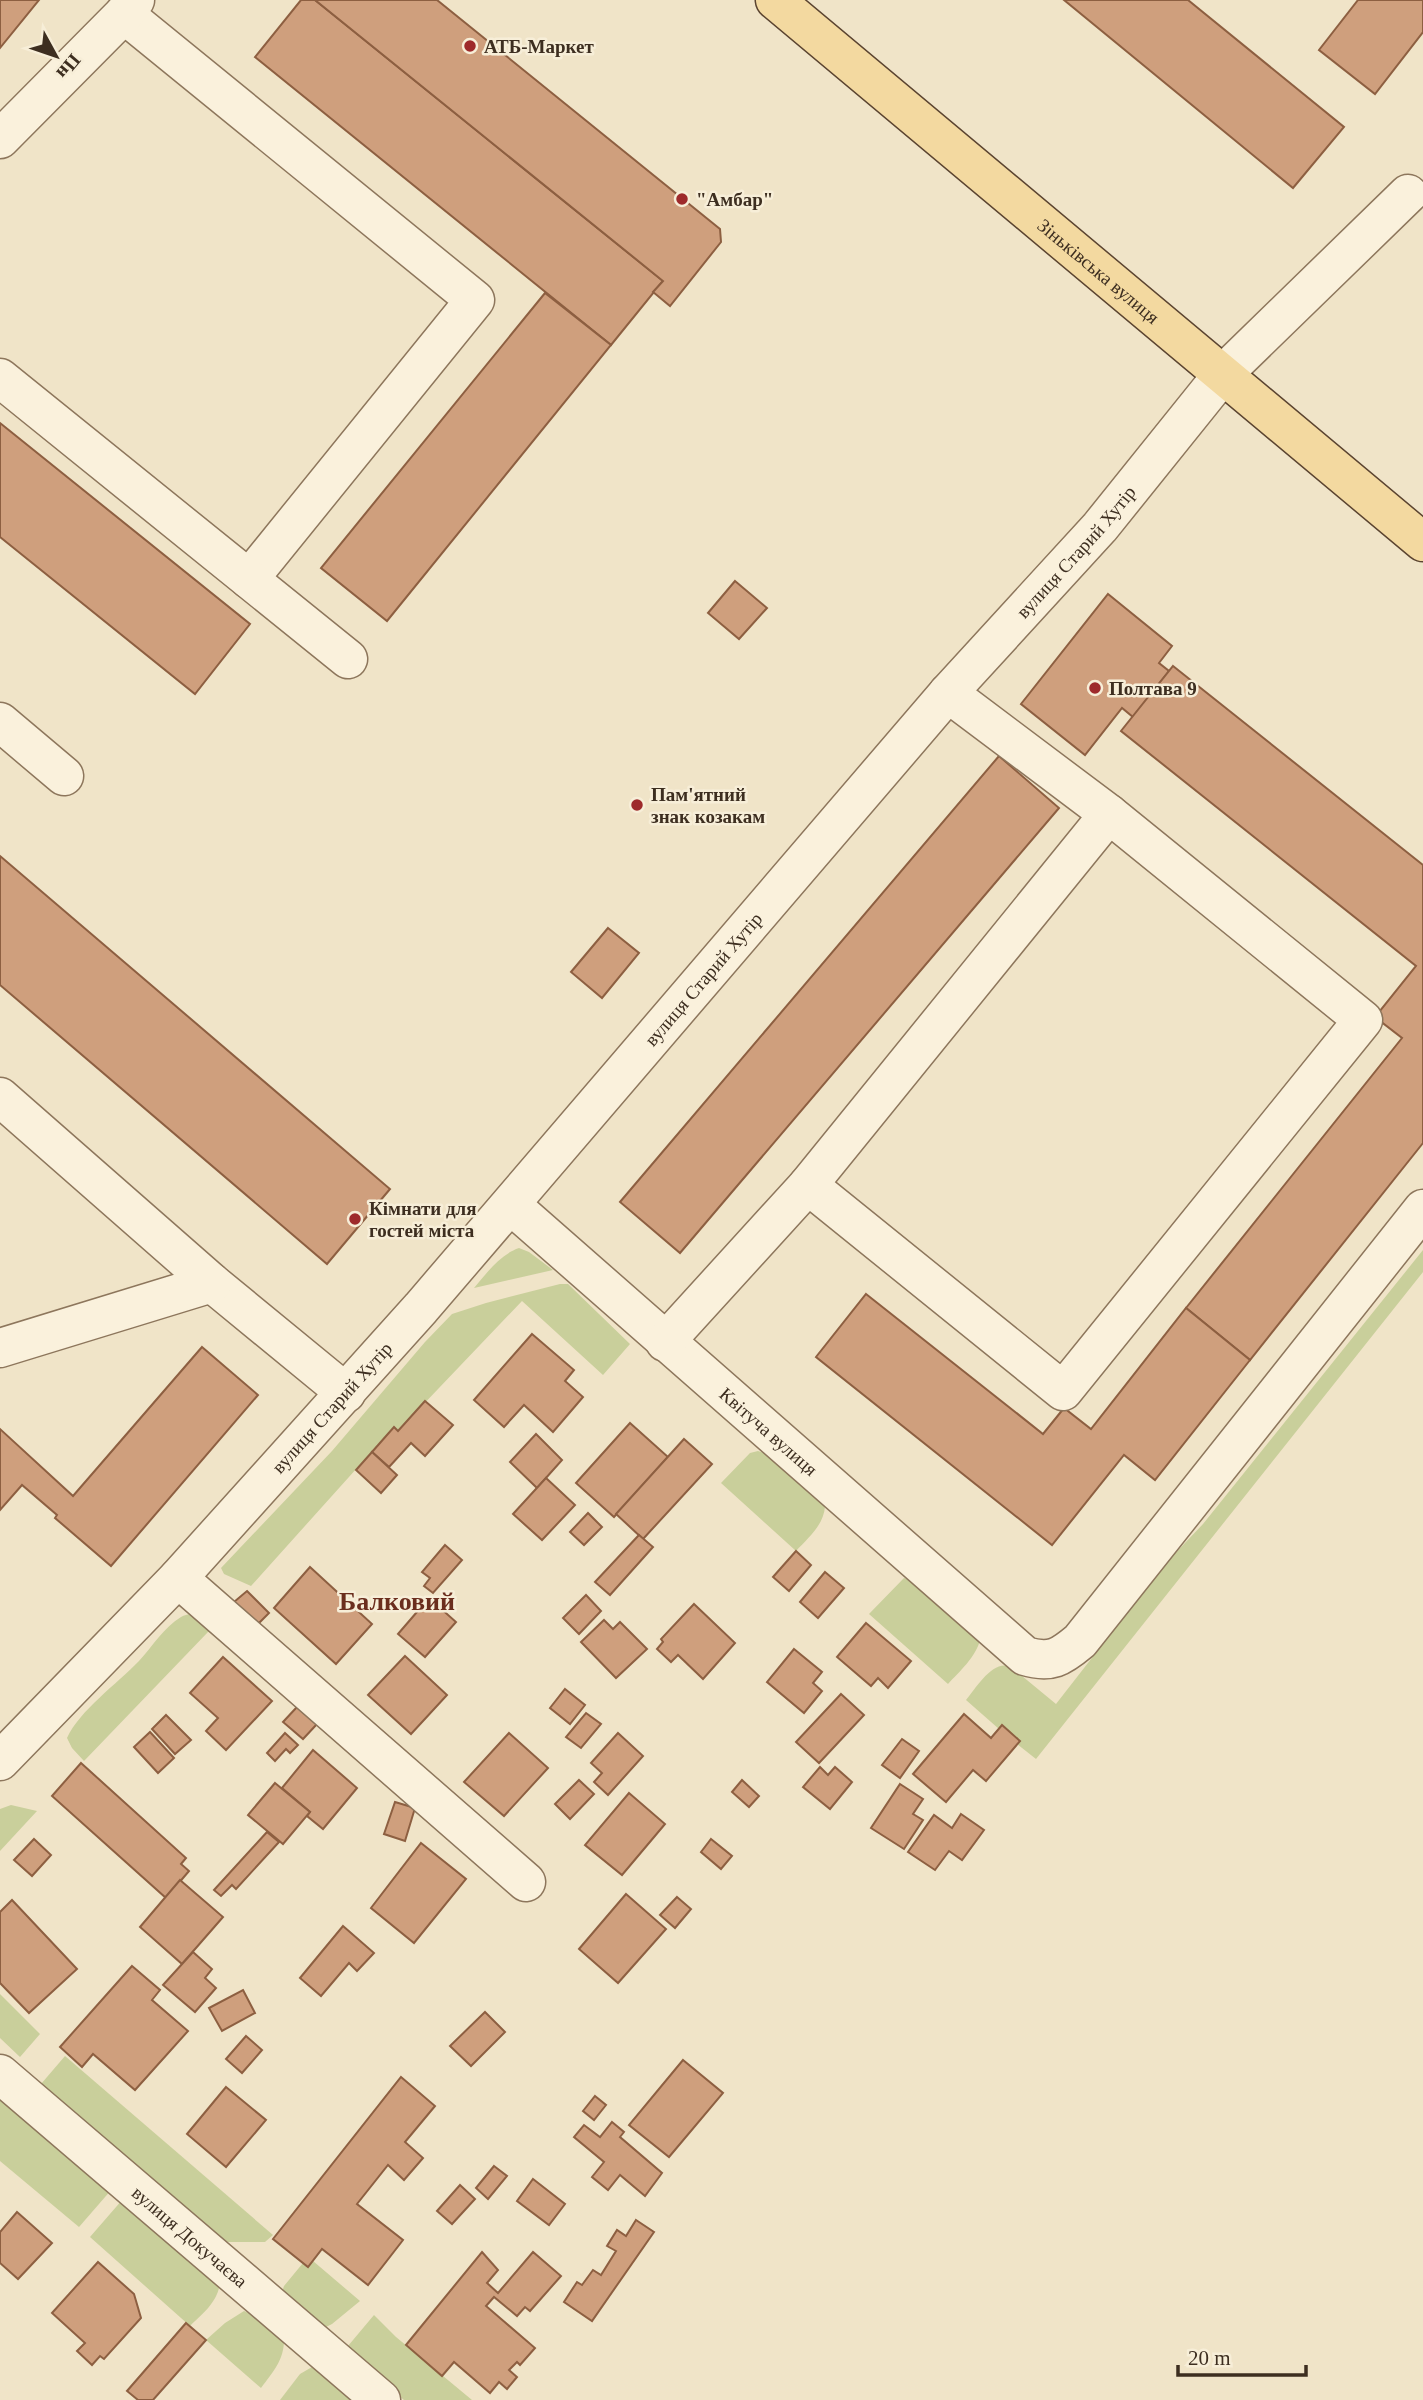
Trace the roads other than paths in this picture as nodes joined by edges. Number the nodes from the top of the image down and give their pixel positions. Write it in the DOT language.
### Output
graph roads {
  1 [pos="775,0"];
  2 [pos="130,7"];
  3 [pos="0,139"];
  4 [pos="1408,194"];
  5 [pos="1223,374"];
  6 [pos="0,378"];
  7 [pos="1423,542"];
  8 [pos="249,579"];
  9 [pos="348,659"];
  10 [pos="948,693"];
  11 [pos="0,722"];
  12 [pos="64,776"];
  13 [pos="1109,814"];
  14 [pos="0,1097"];
  15 [pos="808,1185"];
  16 [pos="511,1205"];
  17 [pos="1423,1209"];
  18 [pos="212,1283"];
  19 [pos="665,1342"];
  20 [pos="0,1348"];
  21 [pos="346,1393"];
  22 [pos="178,1578"];
  23 [pos="0,1761"];
  24 [pos="526,1882"];
  25 [pos="0,2074"];
  26 [pos="380,2400"];
  1 -- 5 [label="main road, Зіньківська вулиця"];
  2 -- 3 [label="street"];
  2 -- 8 [label="street"];
  4 -- 5 [label="street, вулиця Старий Хутір"];
  5 -- 7 [label="main road, Зіньківська вулиця"];
  5 -- 10 [label="street, вулиця Старий Хутір"];
  6 -- 8 [label="street"];
  8 -- 9 [label="street"];
  10 -- 13 [label="street"];
  10 -- 16 [label="street, вулиця Старий Хутір"];
  11 -- 12 [label="street"];
  13 -- 15 [label="street"];
  13 -- 15 [label="street"];
  14 -- 18 [label="street"];
  15 -- 19 [label="street"];
  16 -- 19 [label="street, Квітуча вулиця"];
  16 -- 21 [label="street, вулиця Старий Хутір"];
  17 -- 19 [label="street, Квітуча вулиця"];
  18 -- 20 [label="street"];
  18 -- 21 [label="street"];
  21 -- 22 [label="street, вулиця Старий Хутір"];
  22 -- 23 [label="street, вулиця Старий Хутір"];
  22 -- 24 [label="street"];
  25 -- 26 [label="street, вулиця Докучаєва"];
}
